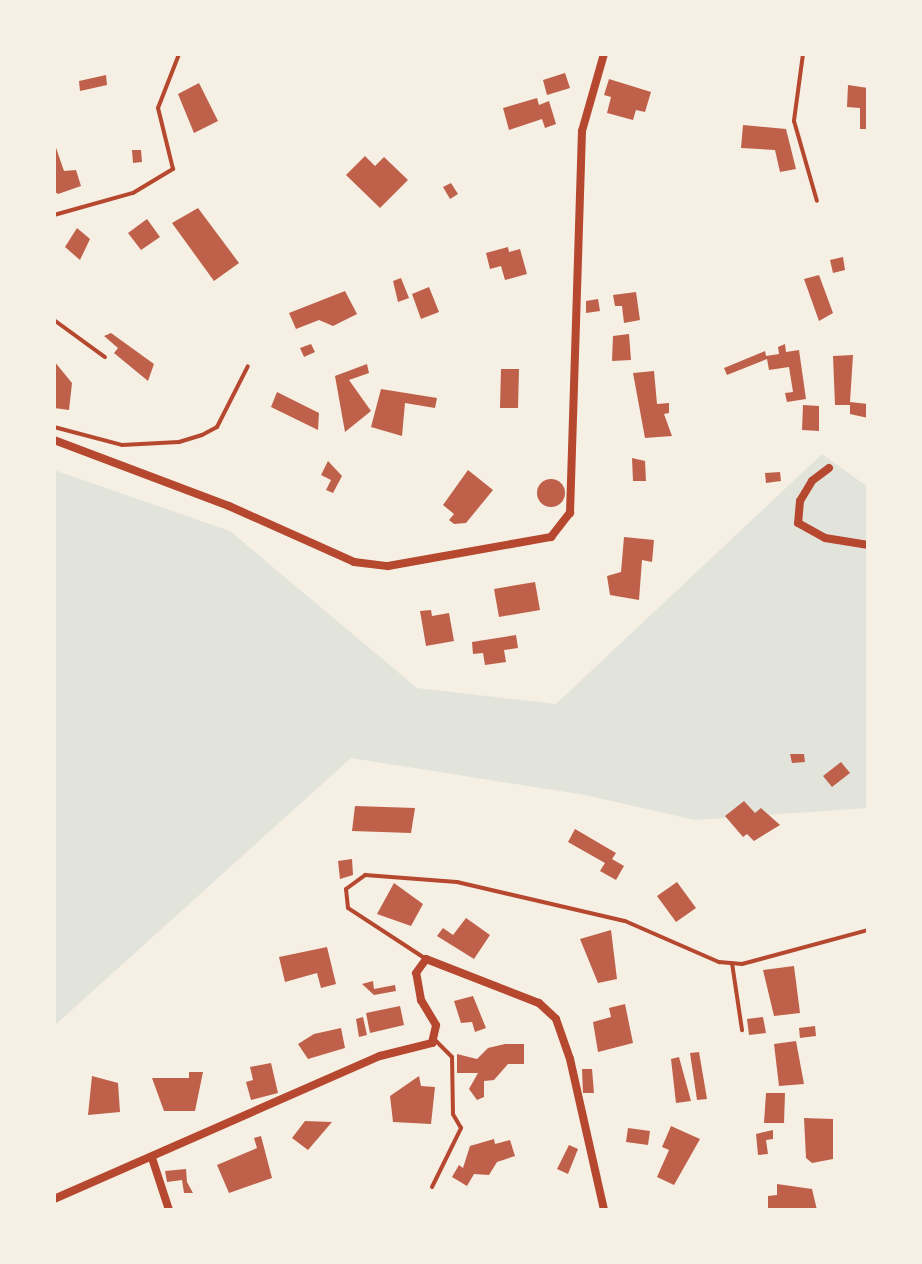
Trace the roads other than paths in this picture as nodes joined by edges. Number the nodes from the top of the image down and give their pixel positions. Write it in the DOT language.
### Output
graph roads {
  1 [pos="179,54"];
  2 [pos="604,54"];
  3 [pos="803,54"];
  4 [pos="817,201"];
  5 [pos="54,215"];
  6 [pos="54,320"];
  7 [pos="105,357"];
  8 [pos="248,366"];
  9 [pos="54,427"];
  10 [pos="54,440"];
  11 [pos="829,468"];
  12 [pos="868,545"];
  13 [pos="868,930"];
  14 [pos="426,959"];
  15 [pos="732,963"];
  16 [pos="742,1030"];
  17 [pos="433,1038"];
  18 [pos="152,1158"];
  19 [pos="432,1187"];
  20 [pos="54,1199"];
  21 [pos="169,1210"];
  22 [pos="604,1210"];
  1 -- 5 [label="lane"];
  2 -- 10 [label="street"];
  3 -- 4 [label="lane"];
  6 -- 7 [label="lane"];
  8 -- 9 [label="lane"];
  11 -- 12 [label="street"];
  13 -- 15 [label="lane"];
  14 -- 15 [label="lane"];
  14 -- 17 [label="street"];
  14 -- 22 [label="street"];
  15 -- 16 [label="lane"];
  17 -- 18 [label="street"];
  17 -- 19 [label="lane"];
  18 -- 20 [label="street"];
  18 -- 21 [label="street"];
}
